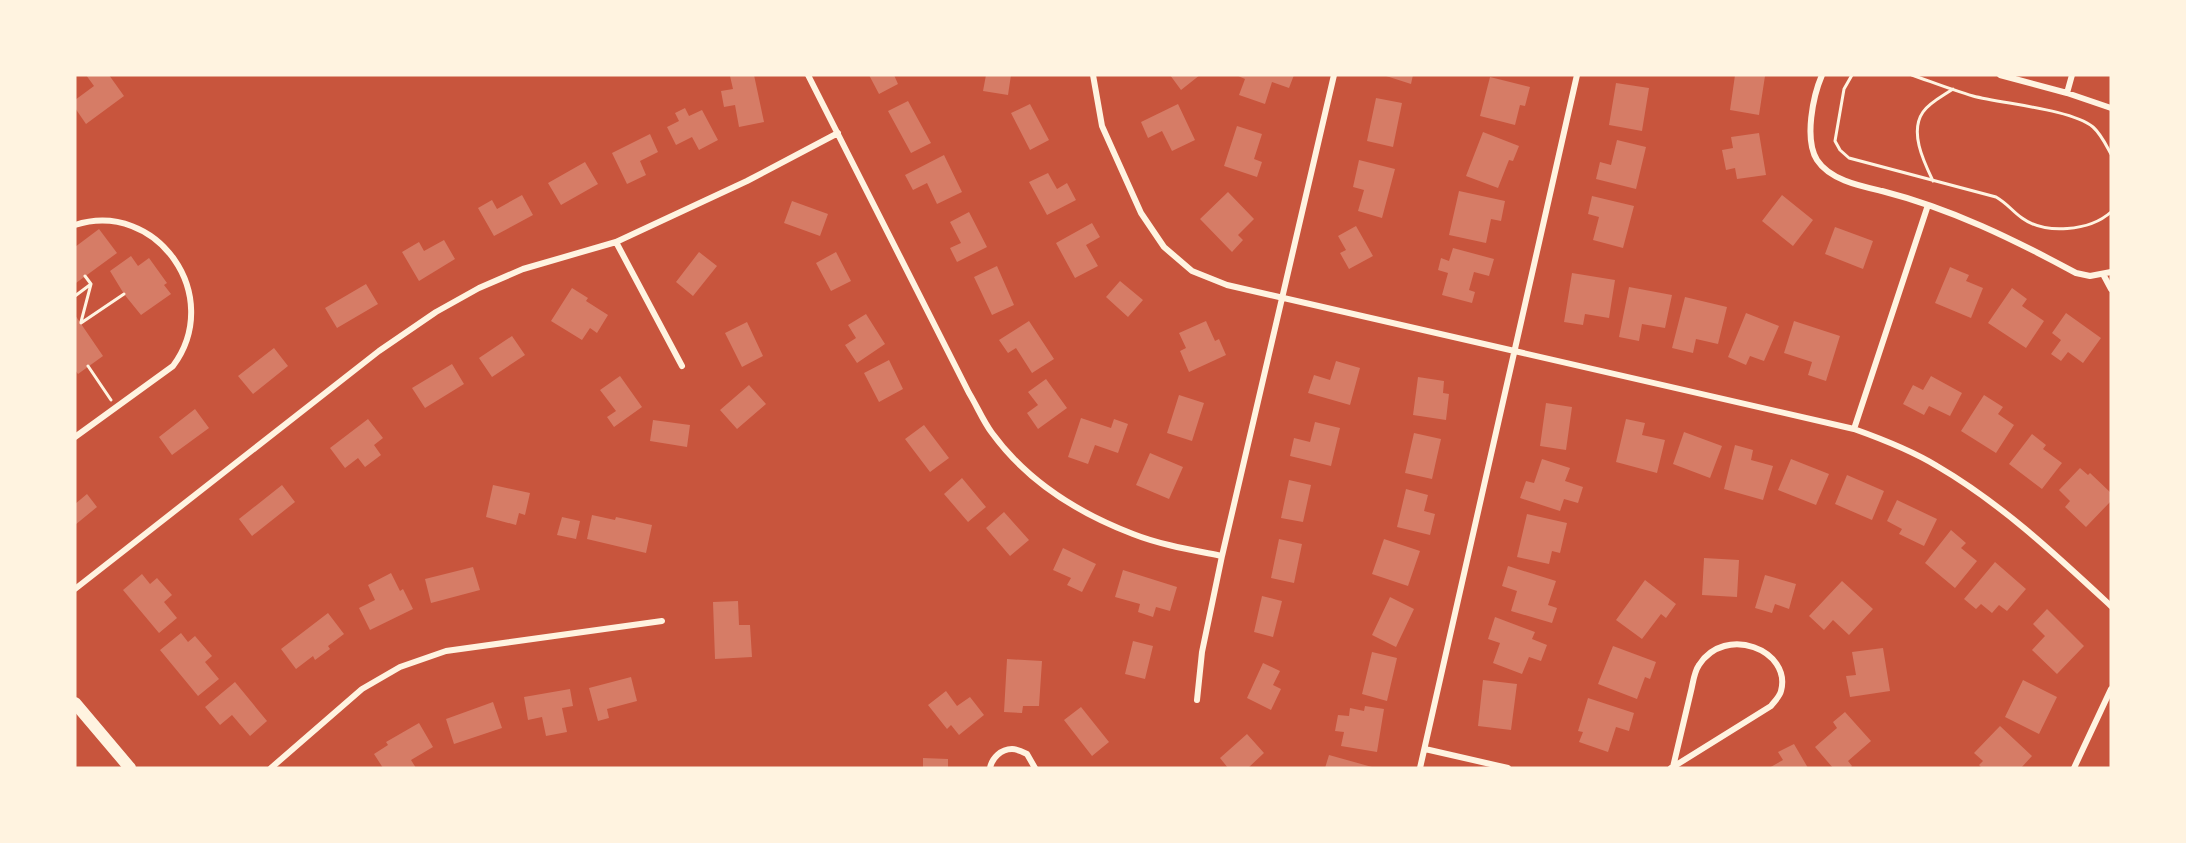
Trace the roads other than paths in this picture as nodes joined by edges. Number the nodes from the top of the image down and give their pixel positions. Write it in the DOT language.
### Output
graph roads {
  1 [pos="808,75"];
  2 [pos="1094,75"];
  3 [pos="1334,75"];
  4 [pos="1577,75"];
  5 [pos="1822,75"];
  6 [pos="2000,75"];
  7 [pos="2072,75"];
  8 [pos="2067,93"];
  9 [pos="2111,108"];
  10 [pos="838,133"];
  11 [pos="1928,205"];
  12 [pos="75,225"];
  13 [pos="616,242"];
  14 [pos="2111,272"];
  15 [pos="2103,274"];
  16 [pos="2111,289"];
  17 [pos="1283,297"];
  18 [pos="1515,350"];
  19 [pos="682,366"];
  20 [pos="1854,429"];
  21 [pos="75,437"];
  22 [pos="1222,556"];
  23 [pos="75,589"];
  24 [pos="2111,606"];
  25 [pos="662,621"];
  26 [pos="2111,689"];
  27 [pos="1197,700"];
  28 [pos="75,704"];
  29 [pos="1425,748"];
  30 [pos="129,768"];
  31 [pos="271,768"];
  32 [pos="990,768"];
  33 [pos="1035,768"];
  34 [pos="1420,768"];
  35 [pos="1508,768"];
  36 [pos="1672,768"];
  37 [pos="2074,768"];
  1 -- 10 [label="street"];
  2 -- 17 [label="street"];
  3 -- 17 [label="street"];
  4 -- 18 [label="street"];
  5 -- 11 [label="street"];
  6 -- 8 [label="street"];
  7 -- 8 [label="street"];
  8 -- 9 [label="street"];
  10 -- 13 [label="street"];
  10 -- 22 [label="street"];
  11 -- 15 [label="street"];
  11 -- 20 [label="street"];
  12 -- 21 [label="street"];
  13 -- 19 [label="street"];
  13 -- 23 [label="street"];
  14 -- 15 [label="street"];
  15 -- 16 [label="street"];
  17 -- 18 [label="street"];
  17 -- 22 [label="street"];
  18 -- 20 [label="street"];
  18 -- 29 [label="street"];
  20 -- 24 [label="street"];
  22 -- 27 [label="street"];
  25 -- 31 [label="street"];
  26 -- 37 [label="street"];
  28 -- 30 [label="main road"];
  29 -- 34 [label="street"];
  29 -- 35 [label="street"];
  32 -- 33 [label="street"];
  36 -- 36 [label="street"];
}
